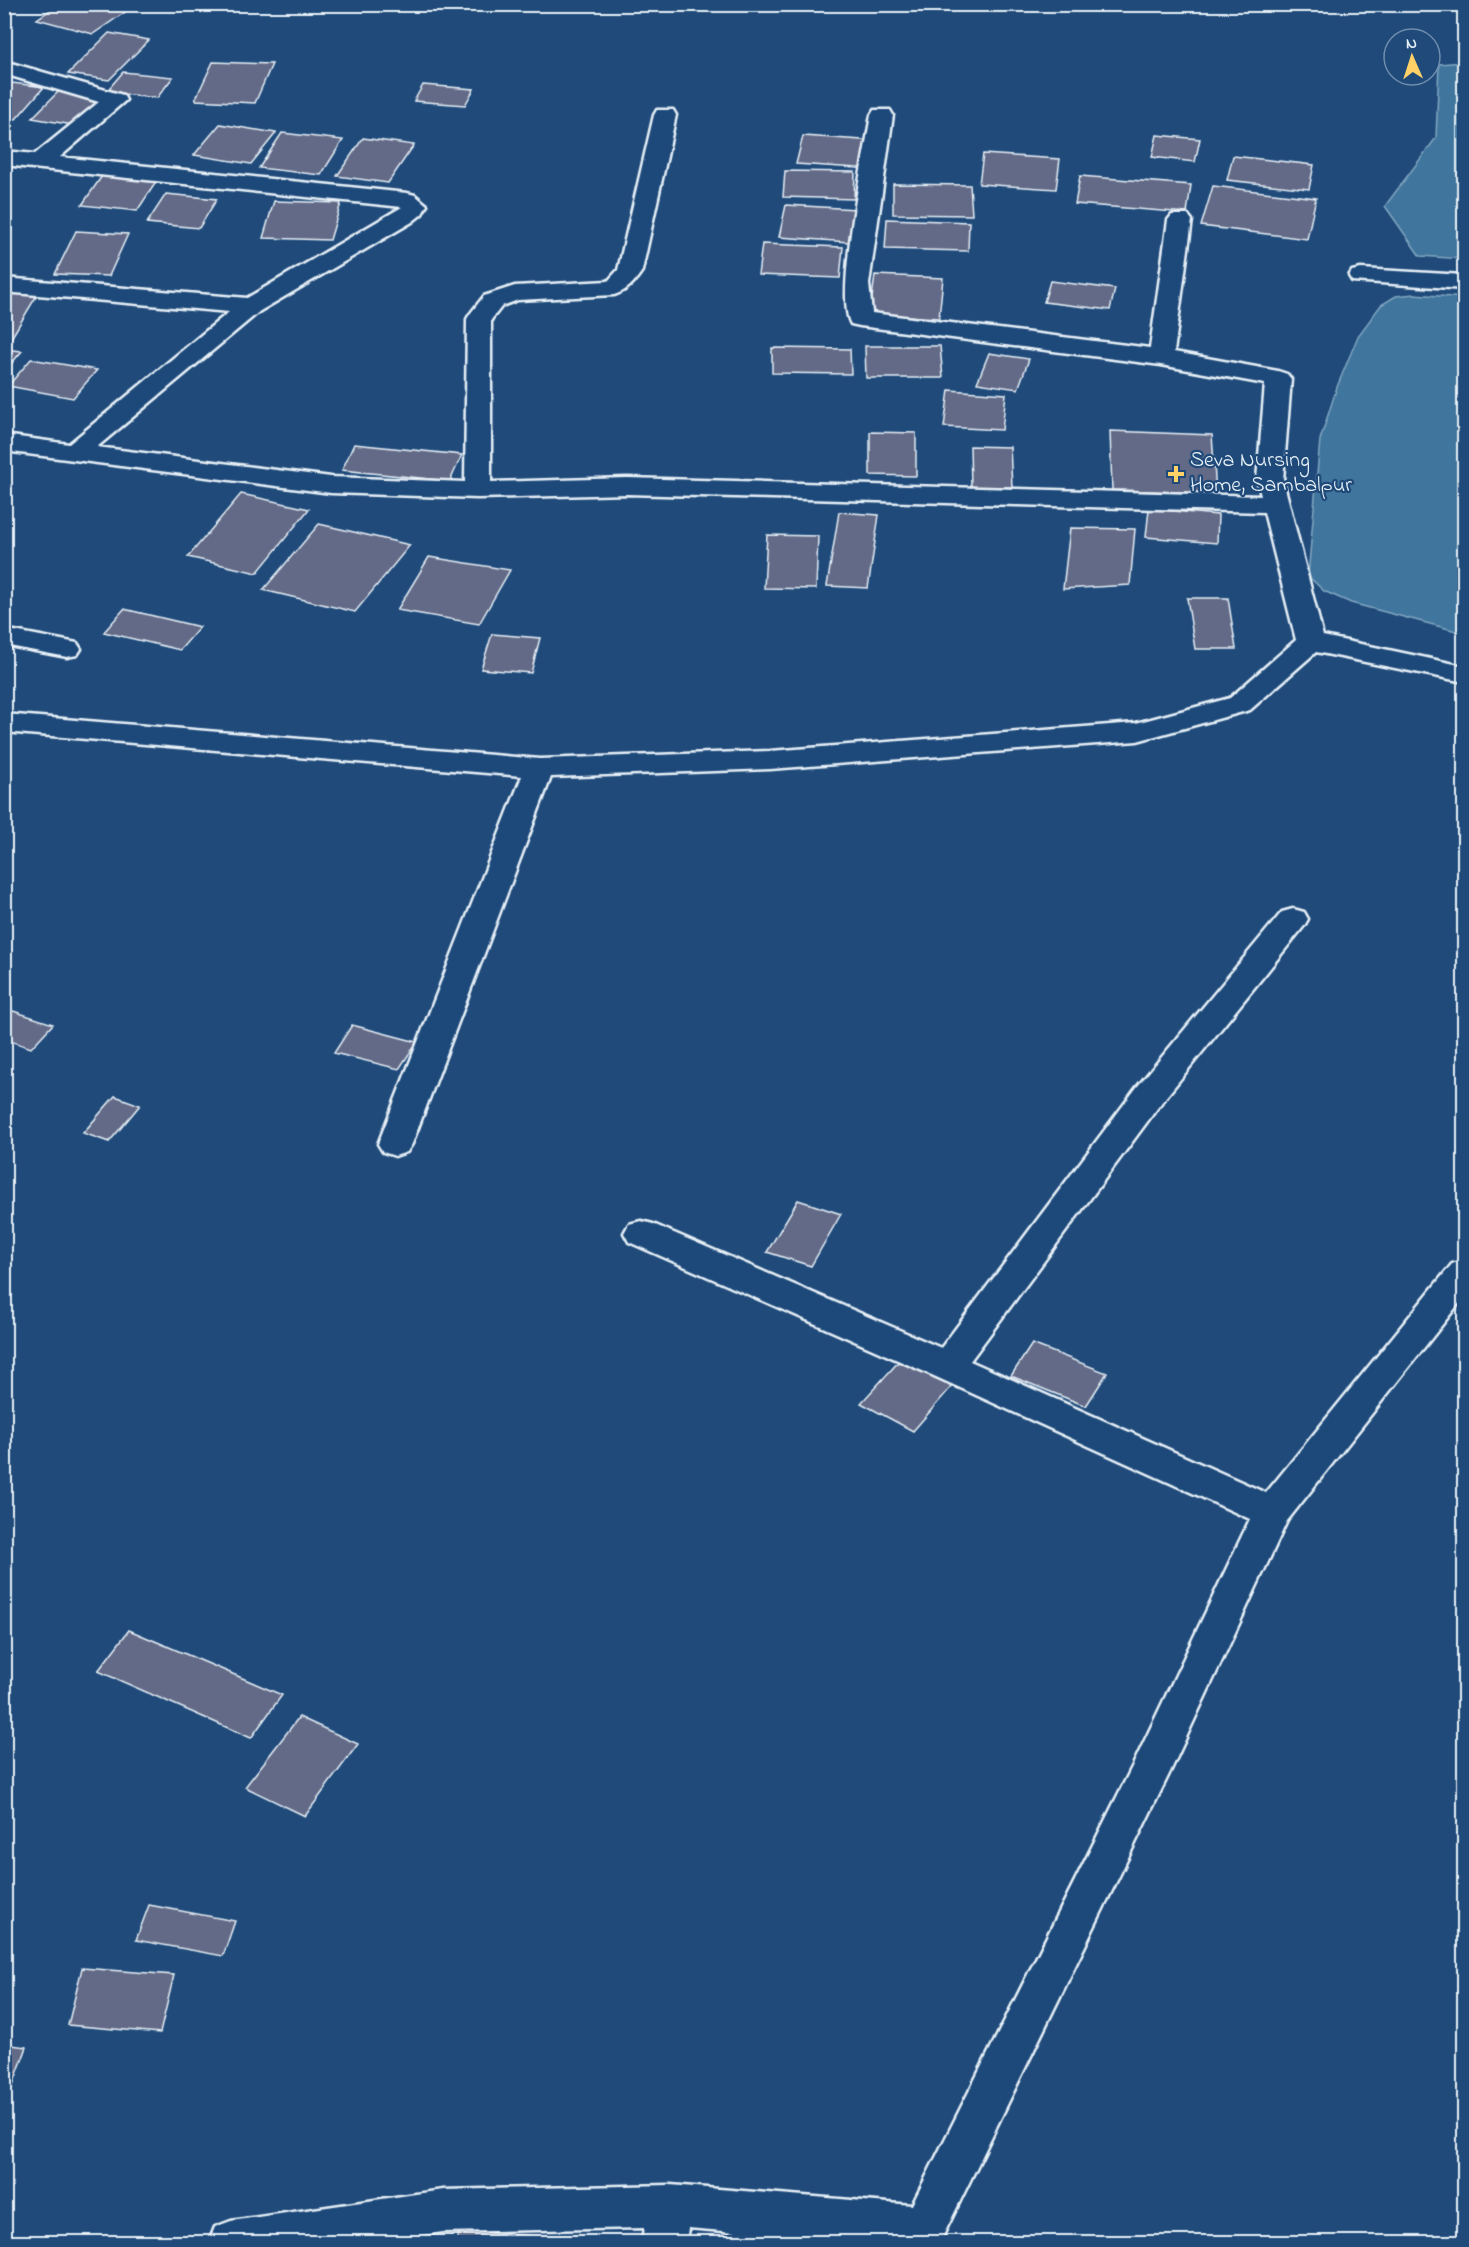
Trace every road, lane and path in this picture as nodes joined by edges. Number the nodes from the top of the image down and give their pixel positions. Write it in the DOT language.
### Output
graph roads {
  1 [pos="4,67"];
  2 [pos="665,115"];
  3 [pos="882,115"];
  4 [pos="4,158"];
  5 [pos="41,161"];
  6 [pos="1180,220"];
  7 [pos="1361,276"];
  8 [pos="1464,282"];
  9 [pos="4,285"];
  10 [pos="251,306"];
  11 [pos="1161,357"];
  12 [pos="4,443"];
  13 [pos="86,453"];
  14 [pos="478,490"];
  15 [pos="1277,504"];
  16 [pos="4,637"];
  17 [pos="1310,642"];
  18 [pos="67,649"];
  19 [pos="1464,674"];
  20 [pos="4,723"];
  21 [pos="540,768"];
  22 [pos="1293,919"];
  23 [pos="394,1144"];
  24 [pos="641,1233"];
  25 [pos="1464,1273"];
  26 [pos="947,1366"];
  27 [pos="1272,1512"];
  28 [pos="667,2224"];
  29 [pos="921,2235"];
  30 [pos="231,2242"];
  1 -- 5 [label="street"];
  2 -- 14 [label="street"];
  3 -- 11 [label="street"];
  4 -- 5 [label="street"];
  5 -- 10 [label="street"];
  6 -- 11 [label="street"];
  7 -- 8 [label="street"];
  9 -- 10 [label="street"];
  10 -- 13 [label="street"];
  11 -- 15 [label="street"];
  12 -- 13 [label="street"];
  13 -- 14 [label="street"];
  14 -- 15 [label="street"];
  15 -- 17 [label="street"];
  16 -- 18 [label="street"];
  17 -- 19 [label="street"];
  17 -- 21 [label="street"];
  20 -- 21 [label="street"];
  21 -- 23 [label="street"];
  22 -- 26 [label="street"];
  24 -- 26 [label="street"];
  25 -- 27 [label="street"];
  26 -- 27 [label="street"];
  27 -- 29 [label="street"];
  28 -- 29 [label="street"];
  28 -- 30 [label="street"];
}
